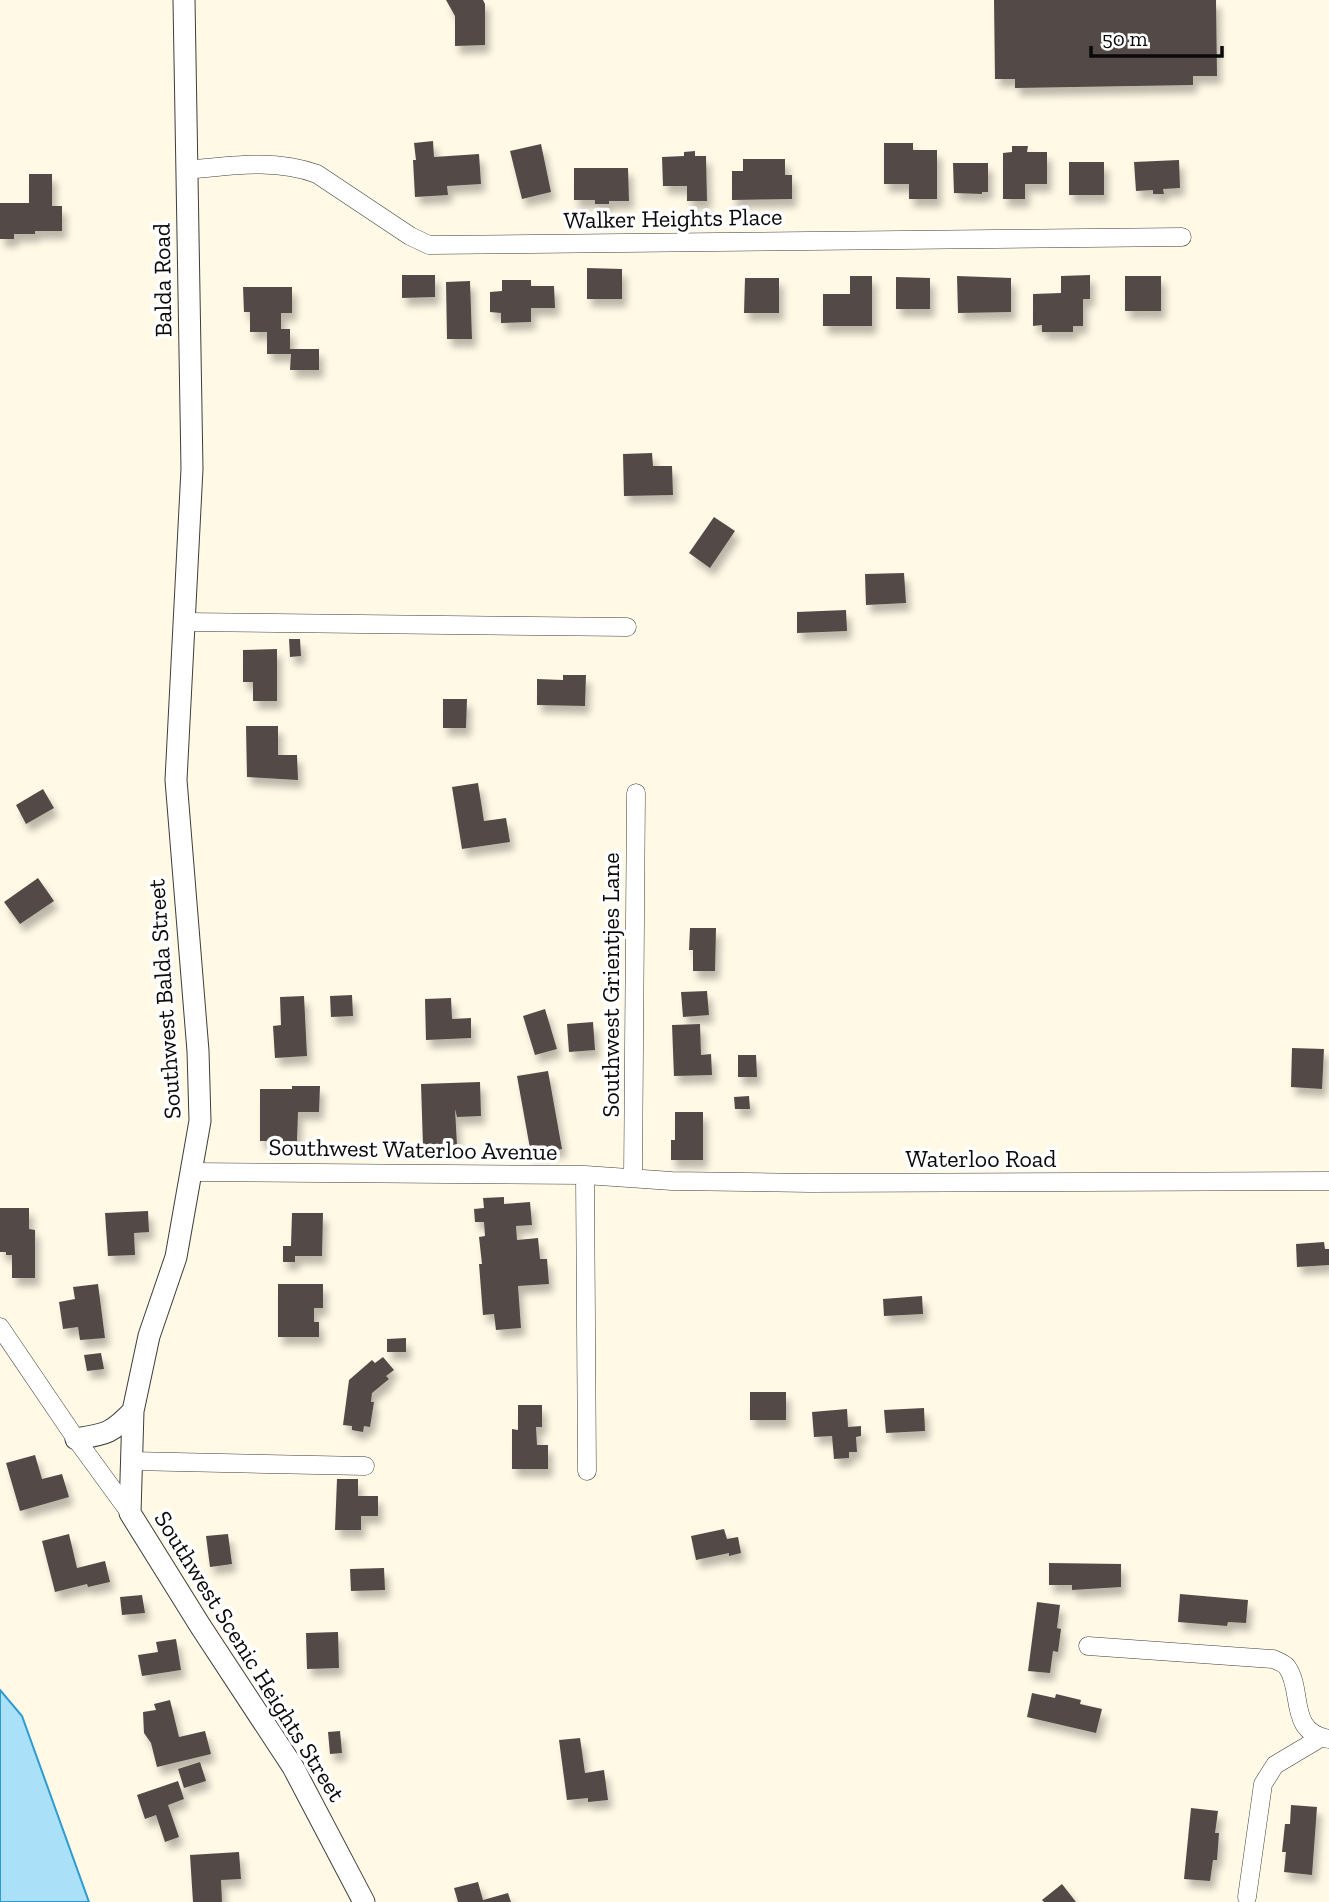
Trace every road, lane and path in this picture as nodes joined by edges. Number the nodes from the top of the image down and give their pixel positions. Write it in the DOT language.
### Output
graph roads {
  1 [pos="184,0"];
  2 [pos="186,170"];
  3 [pos="1182,237"];
  4 [pos="187,558"];
  5 [pos="186,622"];
  6 [pos="627,627"];
  7 [pos="636,793"];
  8 [pos="192,1172"];
  9 [pos="585,1175"];
  10 [pos="633,1178"];
  11 [pos="1329,1181"];
  12 [pos="0,1327"];
  13 [pos="133,1411"];
  14 [pos="76,1439"];
  15 [pos="131,1461"];
  16 [pos="365,1466"];
  17 [pos="587,1471"];
  18 [pos="130,1513"];
  19 [pos="1088,1646"];
  20 [pos="1325,1738"];
  21 [pos="1247,1897"];
  22 [pos="364,1902"];
  1 -- 2 [label="street, Balda Road"];
  2 -- 3 [label="street, Walker Heights Place"];
  2 -- 4 [label="street, Balda Road"];
  4 -- 5 [label="street, Southwest Balda Street"];
  5 -- 6 [label="street"];
  5 -- 8 [label="street, Southwest Balda Street"];
  7 -- 10 [label="street, Southwest Grientjes Lane"];
  8 -- 9 [label="street, Southwest Waterloo Avenue"];
  8 -- 13 [label="street, Southwest Balda Street"];
  9 -- 10 [label="street, Southwest Waterloo Avenue"];
  9 -- 17 [label="street"];
  10 -- 11 [label="street, Waterloo Road"];
  12 -- 14 [label="street"];
  13 -- 14 [label="street"];
  13 -- 15 [label="street, Southwest Balda Street"];
  14 -- 18 [label="street"];
  15 -- 16 [label="street"];
  15 -- 18 [label="street, Southwest Balda Street"];
  18 -- 22 [label="street, Southwest Scenic Heights Street"];
  19 -- 20 [label="street"];
  20 -- 21 [label="street"];
}
